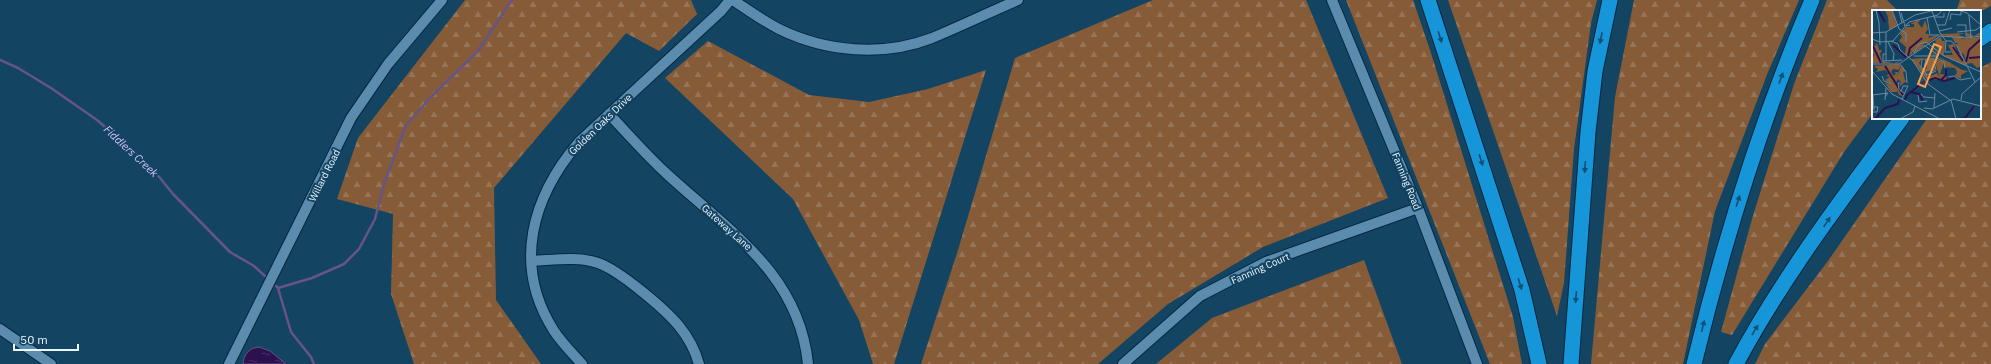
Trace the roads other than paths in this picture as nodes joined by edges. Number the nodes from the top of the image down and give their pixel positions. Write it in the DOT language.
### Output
graph roads {
  1 [pos="442,0"];
  2 [pos="730,0"];
  3 [pos="733,0"];
  4 [pos="1018,0"];
  5 [pos="1332,0"];
  6 [pos="1428,0"];
  7 [pos="1610,0"];
  8 [pos="1812,0"];
  9 [pos="1991,31"];
  10 [pos="1981,38"];
  11 [pos="609,114"];
  12 [pos="1901,119"];
  13 [pos="1418,208"];
  14 [pos="532,261"];
  15 [pos="0,329"];
  16 [pos="52,364"];
  17 [pos="228,364"];
  18 [pos="582,364"];
  19 [pos="699,364"];
  20 [pos="808,364"];
  21 [pos="1123,364"];
  22 [pos="1477,364"];
  23 [pos="1539,364"];
  24 [pos="1571,364"];
  25 [pos="1694,364"];
  26 [pos="1736,364"];
  1 -- 17 [label="street, Willard Road"];
  2 -- 11 [label="street, Golden Oaks Drive"];
  3 -- 4 [label="street"];
  5 -- 13 [label="street, Fanning Road"];
  6 -- 23 [label="highway, one-way"];
  7 -- 24 [label="highway, one-way"];
  25 -- 8 [label="highway, one-way"];
  9 -- 10 [label="highway"];
  11 -- 14 [label="street, Golden Oaks Drive"];
  11 -- 20 [label="street, Gateway Lane"];
  26 -- 12 [label="highway, one-way"];
  13 -- 21 [label="street, Fanning Court"];
  13 -- 22 [label="street, Fanning Road"];
  14 -- 18 [label="street, Golden Oaks Drive"];
  14 -- 19 [label="street"];
  15 -- 16 [label="street"];
}
